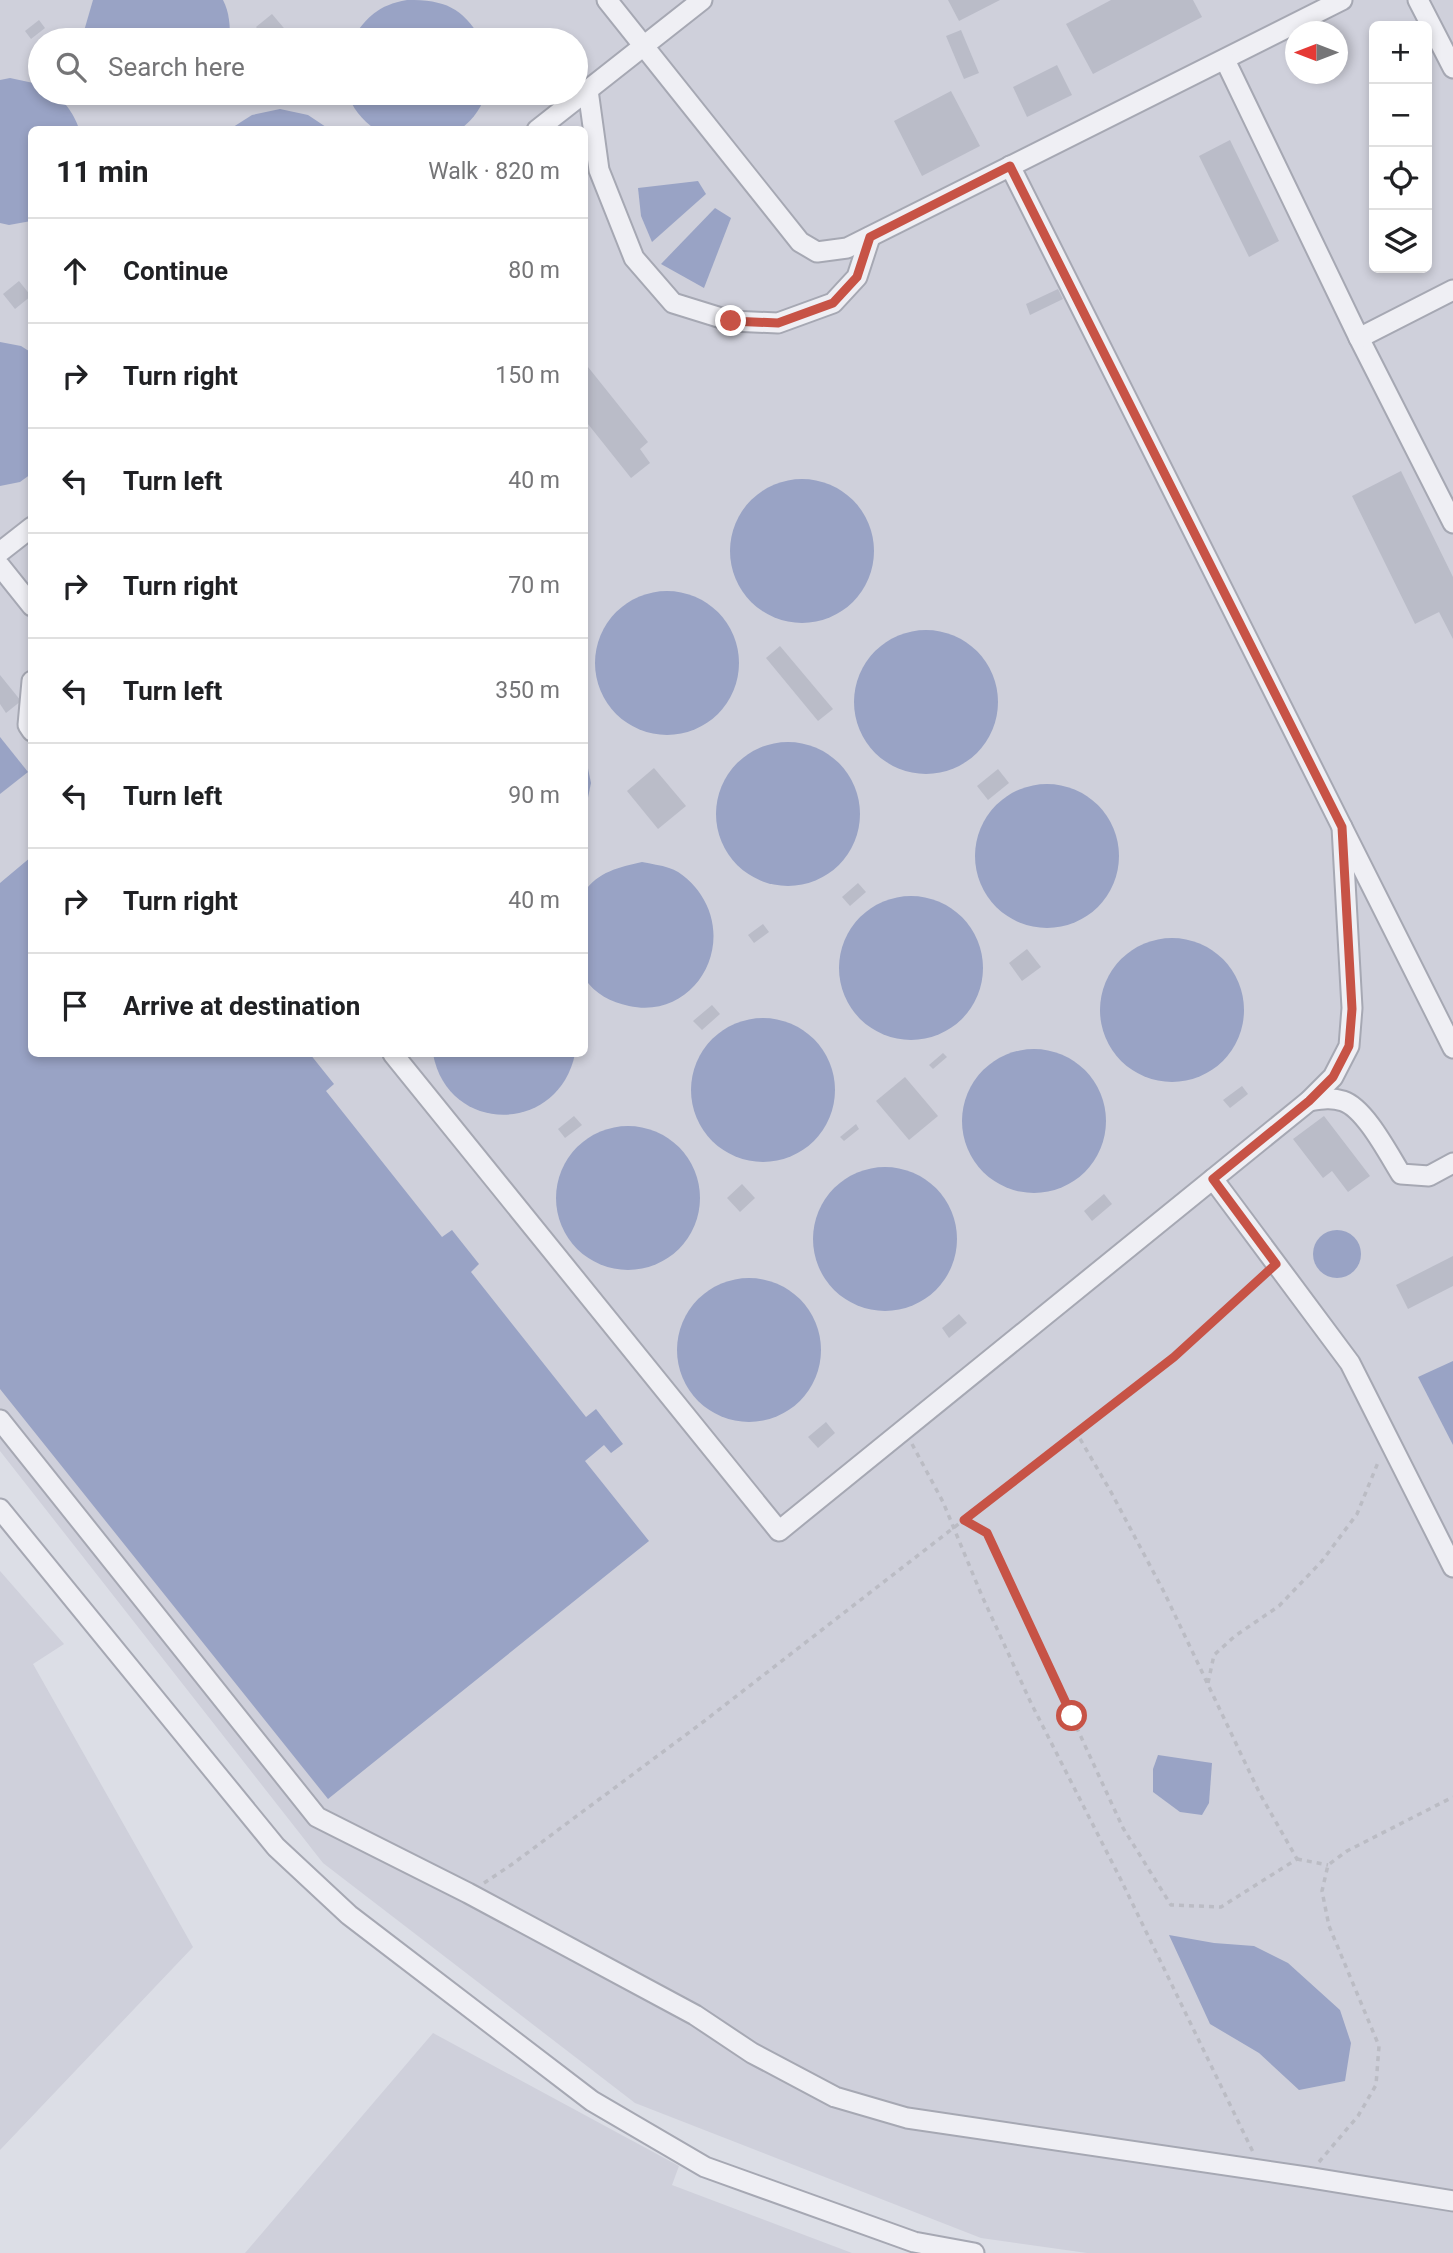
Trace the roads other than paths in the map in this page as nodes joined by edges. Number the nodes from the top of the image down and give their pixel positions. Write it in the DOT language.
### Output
graph roads {
  1 [pos="607,0"];
  2 [pos="702,0"];
  3 [pos="1342,0"];
  4 [pos="1418,0"];
  5 [pos="644,46"];
  6 [pos="1225,60"];
  7 [pos="1453,68"];
  8 [pos="588,90"];
  9 [pos="569,105"];
  10 [pos="542,126"];
  11 [pos="1010,166"];
  12 [pos="870,237"];
  13 [pos="1453,290"];
  14 [pos="1359,338"];
  15 [pos="1453,523"];
  16 [pos="28,530"];
  17 [pos="0,552"];
  18 [pos="0,566"];
  19 [pos="28,601"];
  20 [pos="1342,827"];
  21 [pos="1453,1048"];
  22 [pos="395,1057"];
  23 [pos="1309,1101"];
  24 [pos="1453,1163"];
  25 [pos="1213,1179"];
  26 [pos="0,1420"];
  27 [pos="0,1509"];
  28 [pos="1453,1567"];
  29 [pos="1453,2201"];
  30 [pos="974,2253"];
  1 -- 5 [label="lane"];
  2 -- 5 [label="lane"];
  3 -- 6 [label="lane"];
  4 -- 7 [label="lane"];
  5 -- 8 [label="lane"];
  5 -- 12 [label="lane"];
  6 -- 11 [label="lane"];
  6 -- 14 [label="lane"];
  8 -- 12 [label="lane"];
  9 -- 10 [label="lane"];
  11 -- 12 [label="lane"];
  11 -- 20 [label="lane"];
  13 -- 14 [label="lane"];
  14 -- 15 [label="lane"];
  16 -- 17 [label="lane"];
  18 -- 19 [label="lane"];
  20 -- 21 [label="lane"];
  20 -- 23 [label="lane"];
  22 -- 25 [label="lane"];
  23 -- 24 [label="lane"];
  23 -- 25 [label="lane"];
  25 -- 28 [label="lane"];
  26 -- 29 [label="lane"];
  27 -- 30 [label="lane"];
}
